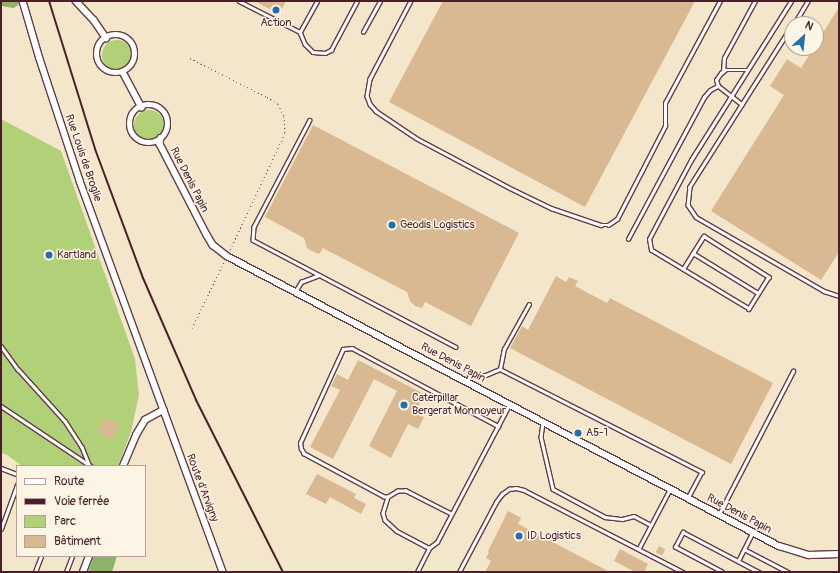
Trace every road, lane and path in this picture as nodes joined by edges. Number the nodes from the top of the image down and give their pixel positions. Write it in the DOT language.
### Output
graph roads {
  1 [pos="24,1"];
  2 [pos="76,1"];
  3 [pos="239,1"];
  4 [pos="317,1"];
  5 [pos="357,1"];
  6 [pos="380,1"];
  7 [pos="411,1"];
  8 [pos="720,1"];
  9 [pos="755,1"];
  10 [pos="791,1"];
  11 [pos="808,1"];
  12 [pos="799,16"];
  13 [pos="300,32"];
  14 [pos="363,32"];
  15 [pos="106,38"];
  16 [pos="784,39"];
  17 [pos="190,58"];
  18 [pos="748,70"];
  19 [pos="123,72"];
  20 [pos="723,72"];
  21 [pos="718,86"];
  22 [pos="731,97"];
  23 [pos="742,105"];
  24 [pos="142,107"];
  25 [pos="310,120"];
  26 [pos="161,138"];
  27 [pos="628,239"];
  28 [pos="693,253"];
  29 [pos="227,256"];
  30 [pos="683,269"];
  31 [pos="320,275"];
  32 [pos="295,292"];
  33 [pos="758,293"];
  34 [pos="839,296"];
  35 [pos="529,304"];
  36 [pos="192,328"];
  37 [pos="1,346"];
  38 [pos="456,347"];
  39 [pos="500,369"];
  40 [pos="793,371"];
  41 [pos="467,382"];
  42 [pos="510,405"];
  43 [pos="1,406"];
  44 [pos="163,410"];
  45 [pos="543,422"];
  46 [pos="498,426"];
  47 [pos="90,465"];
  48 [pos="123,465"];
  49 [pos="1,468"];
  50 [pos="16,474"];
  51 [pos="16,488"];
  52 [pos="670,489"];
  53 [pos="388,497"];
  54 [pos="688,498"];
  55 [pos="452,514"];
  56 [pos="719,514"];
  57 [pos="651,525"];
  58 [pos="1,529"];
  59 [pos="752,532"];
  60 [pos="429,548"];
  61 [pos="639,548"];
  62 [pos="744,549"];
  63 [pos="839,554"];
  64 [pos="41,557"];
  65 [pos="72,557"];
  66 [pos="89,557"];
  67 [pos="738,561"];
  68 [pos="35,572"];
  69 [pos="66,572"];
  70 [pos="83,572"];
  71 [pos="223,572"];
  72 [pos="417,572"];
  73 [pos="459,572"];
  74 [pos="683,572"];
  75 [pos="722,572"];
  76 [pos="759,572"];
  77 [pos="788,572"];
  1 -- 44 [label="street, Rue Louis de Broglie"];
  2 -- 15 [label="street"];
  3 -- 13 [label="lane"];
  4 -- 13 [label="lane"];
  5 -- 13 [label="lane"];
  6 -- 14 [label="lane"];
  7 -- 8 [label="lane"];
  9 -- 20 [label="lane"];
  10 -- 18 [label="lane"];
  11 -- 12 [label="lane"];
  15 -- 19 [label="street"];
  15 -- 19 [label="street"];
  16 -- 23 [label="lane"];
  17 -- 29 [label="path"];
  18 -- 20 [label="lane"];
  18 -- 22 [label="lane"];
  19 -- 24 [label="street"];
  20 -- 21 [label="lane"];
  21 -- 22 [label="lane"];
  21 -- 27 [label="lane"];
  22 -- 23 [label="lane"];
  22 -- 30 [label="lane"];
  23 -- 34 [label="lane"];
  24 -- 26 [label="street, Rue Denis Papin"];
  24 -- 26 [label="street, Rue Denis Papin"];
  25 -- 31 [label="lane"];
  26 -- 29 [label="street, Rue Denis Papin"];
  28 -- 30 [label="lane"];
  28 -- 33 [label="lane"];
  28 -- 33 [label="lane"];
  29 -- 32 [label="street, Rue Denis Papin"];
  29 -- 36 [label="path"];
  30 -- 33 [label="lane"];
  31 -- 32 [label="lane"];
  31 -- 38 [label="lane"];
  32 -- 41 [label="street, Rue Denis Papin"];
  35 -- 39 [label="lane"];
  37 -- 47 [label="lane"];
  39 -- 41 [label="lane"];
  39 -- 54 [label="lane"];
  40 -- 56 [label="lane"];
  41 -- 42 [label="street, Rue Denis Papin"];
  42 -- 45 [label="street, Rue Denis Papin"];
  42 -- 46 [label="lane"];
  43 -- 47 [label="lane"];
  44 -- 48 [label="street"];
  44 -- 71 [label="street, Route d'Arvigny"];
  45 -- 52 [label="street, Rue Denis Papin"];
  45 -- 57 [label="lane"];
  46 -- 53 [label="lane"];
  46 -- 55 [label="lane"];
  49 -- 50 [label="lane"];
  51 -- 58 [label="lane"];
  52 -- 54 [label="street, Rue Denis Papin"];
  52 -- 57 [label="lane"];
  53 -- 55 [label="lane"];
  53 -- 60 [label="lane"];
  54 -- 56 [label="street, Rue Denis Papin"];
  55 -- 60 [label="lane"];
  56 -- 59 [label="street, Rue Denis Papin"];
  57 -- 61 [label="lane"];
  59 -- 62 [label="lane"];
  59 -- 63 [label="street, Rue Denis Papin"];
  60 -- 72 [label="lane"];
  61 -- 73 [label="lane"];
  61 -- 74 [label="lane"];
  62 -- 67 [label="lane"];
  62 -- 77 [label="lane"];
  64 -- 68 [label="lane"];
  65 -- 69 [label="lane"];
  66 -- 70 [label="street"];
  67 -- 75 [label="lane"];
  67 -- 76 [label="lane"];
}
